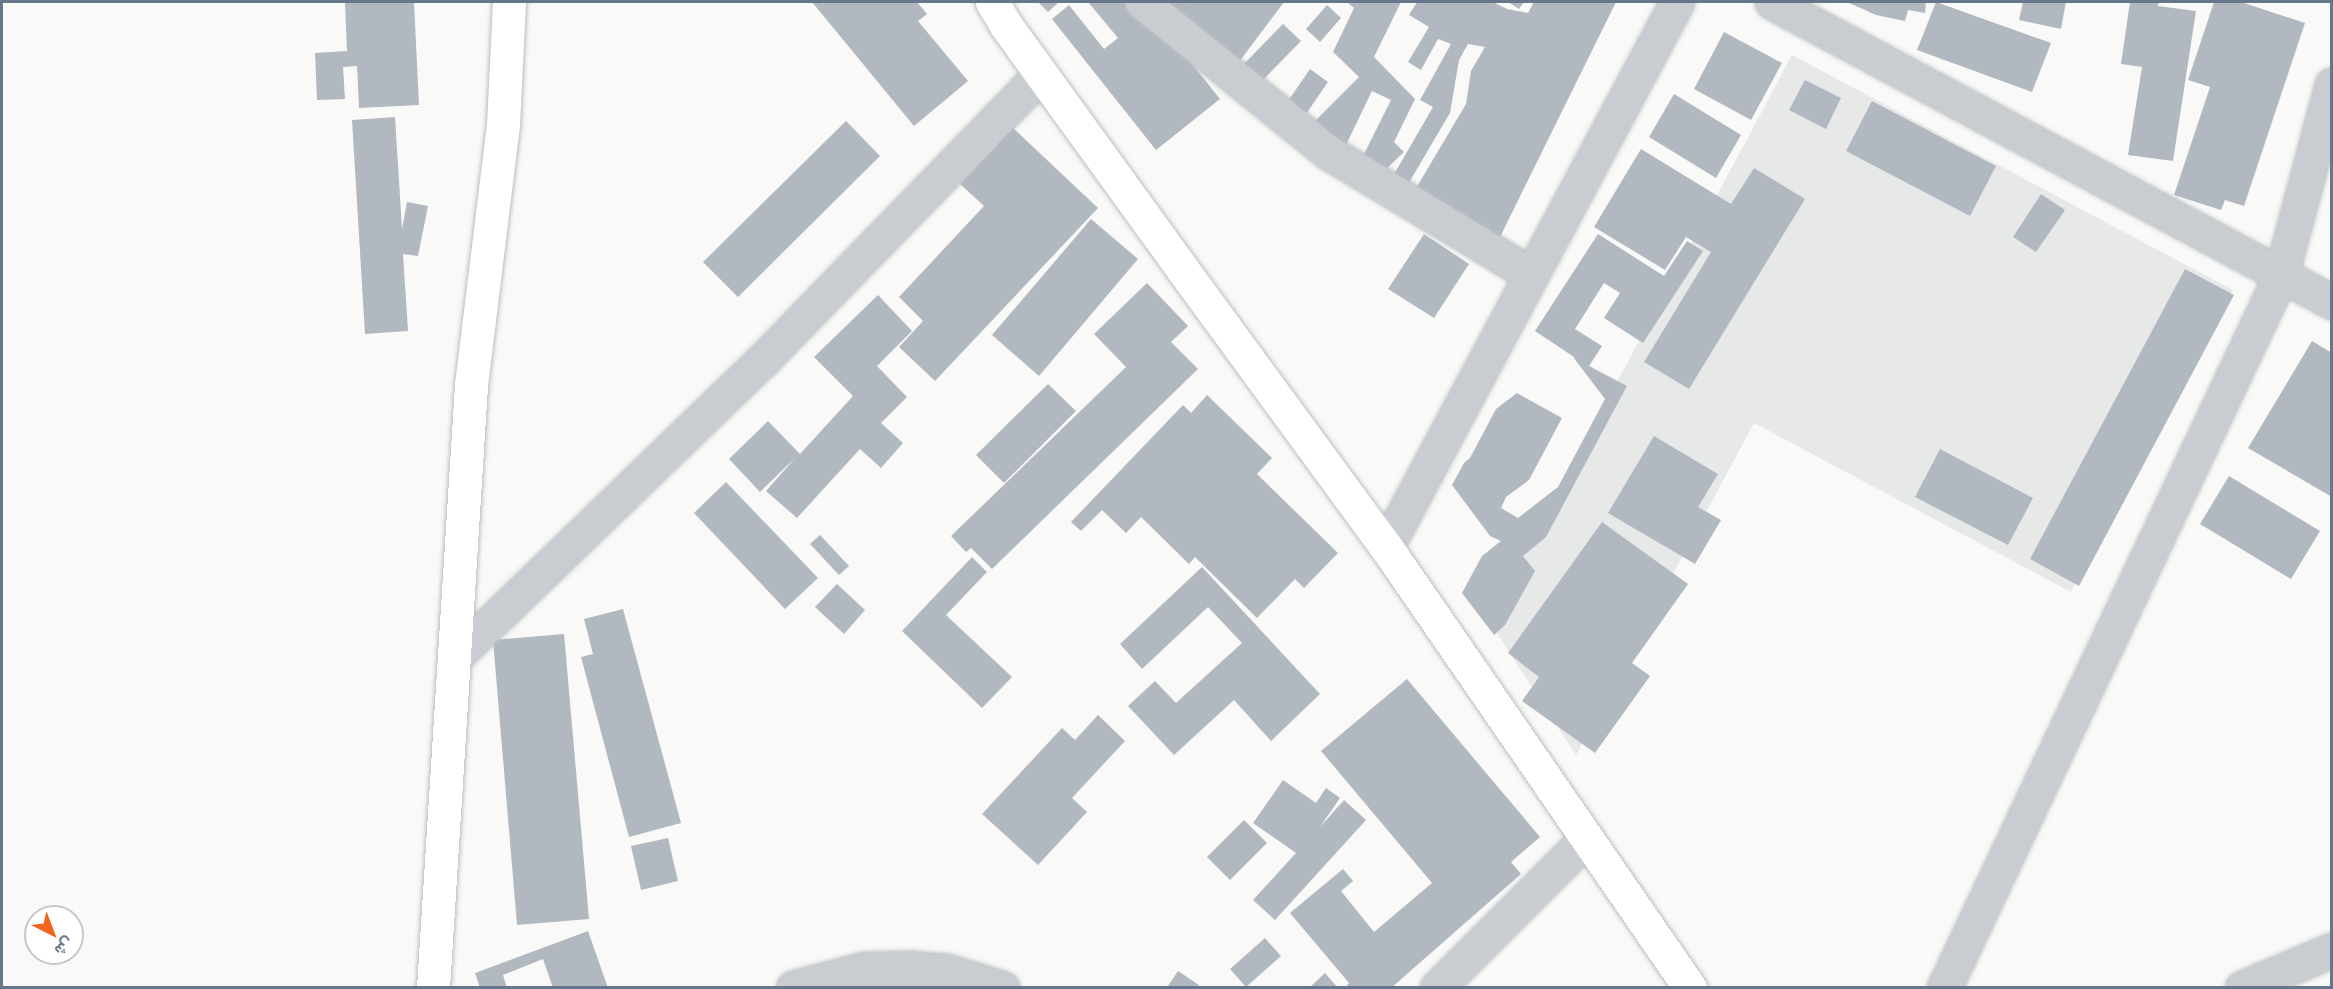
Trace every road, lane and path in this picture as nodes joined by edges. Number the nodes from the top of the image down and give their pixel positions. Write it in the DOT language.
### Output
graph roads {
  1 [pos="509,2"];
  2 [pos="1142,2"];
  3 [pos="1677,2"];
  4 [pos="1772,2"];
  5 [pos="995,4"];
  6 [pos="1041,74"];
  7 [pos="2331,85"];
  8 [pos="1530,274"];
  9 [pos="2281,275"];
  10 [pos="2331,302"];
  11 [pos="1386,547"];
  12 [pos="454,658"];
  13 [pos="1587,838"];
  14 [pos="2331,950"];
  15 [pos="434,987"];
  16 [pos="793,987"];
  17 [pos="1002,987"];
  18 [pos="1437,987"];
  19 [pos="1690,987"];
  20 [pos="1944,987"];
  21 [pos="2242,987"];
  1 -- 12 [label="main road"];
  2 -- 8 [label="street"];
  3 -- 8 [label="street"];
  4 -- 9 [label="street"];
  5 -- 6 [label="main road"];
  6 -- 11 [label="main road"];
  6 -- 12 [label="street"];
  7 -- 9 [label="street"];
  8 -- 11 [label="street"];
  9 -- 10 [label="street"];
  9 -- 20 [label="street"];
  11 -- 13 [label="main road"];
  12 -- 15 [label="main road"];
  13 -- 18 [label="street"];
  13 -- 19 [label="main road"];
  14 -- 21 [label="street"];
  16 -- 17 [label="street"];
}
